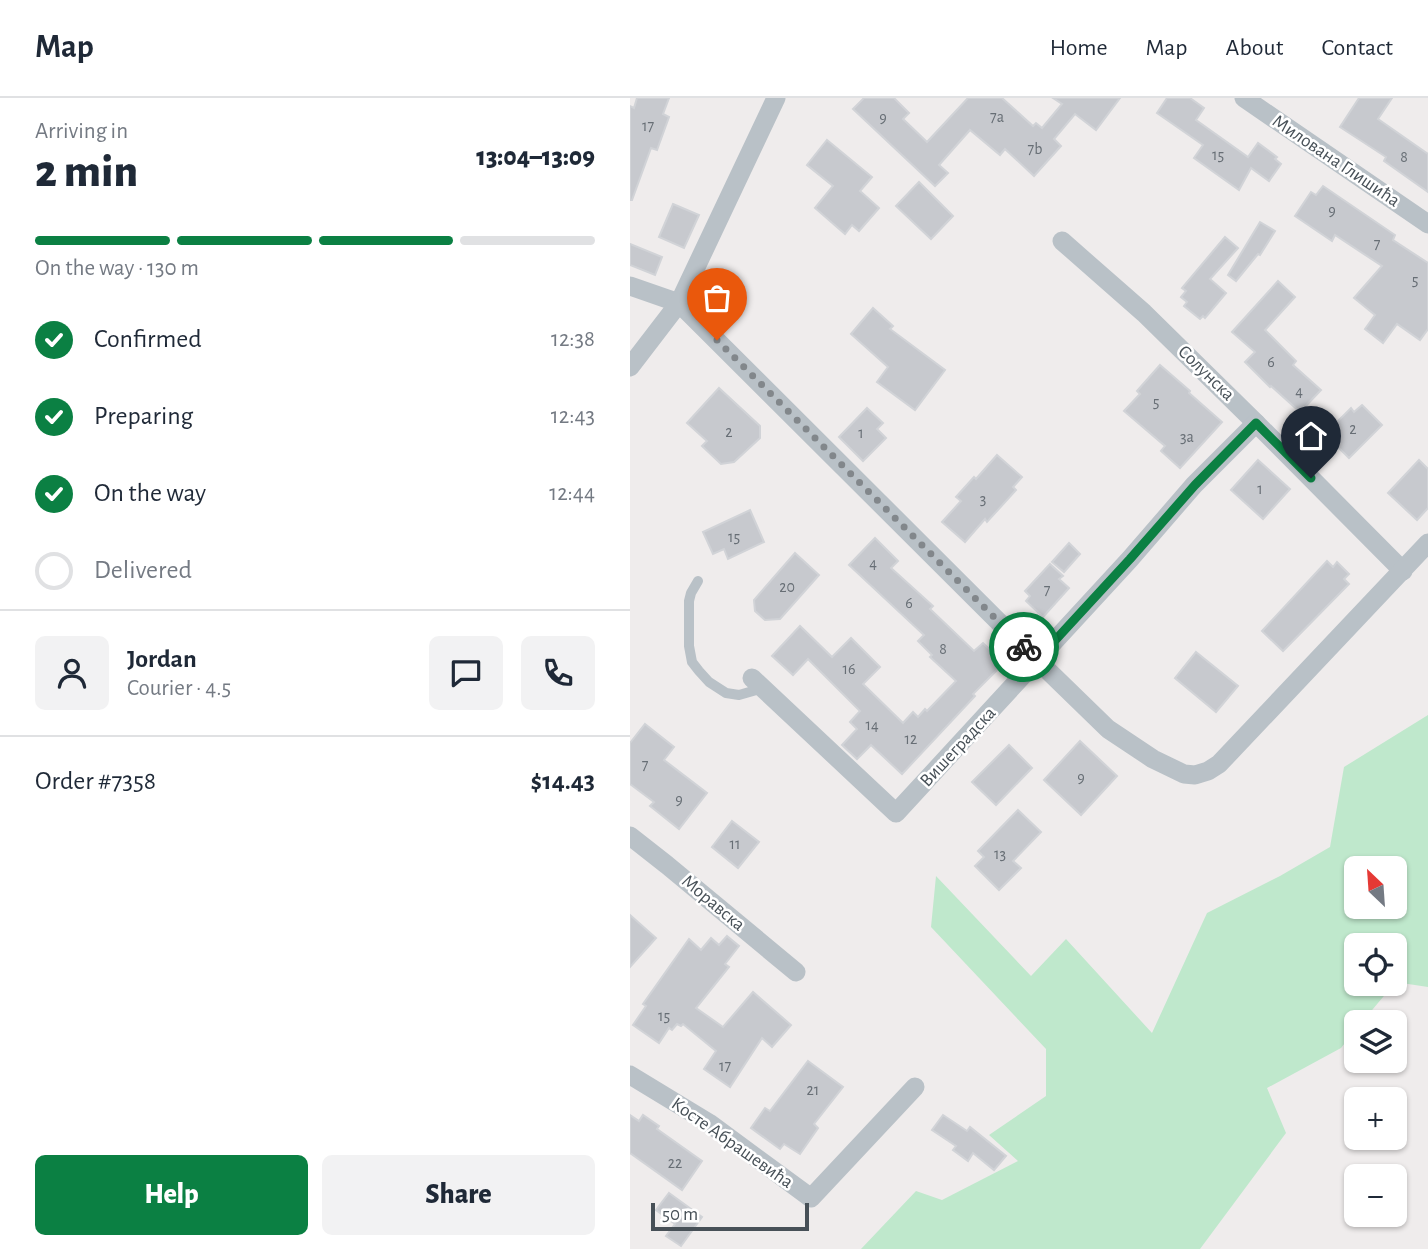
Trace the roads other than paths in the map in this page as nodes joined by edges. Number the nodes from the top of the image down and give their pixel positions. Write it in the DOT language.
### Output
graph roads {
  1 [pos="776,98"];
  2 [pos="1244,98"];
  3 [pos="1428,224"];
  4 [pos="1062,241"];
  5 [pos="630,286"];
  6 [pos="680,303"];
  7 [pos="630,367"];
  8 [pos="1256,423"];
  9 [pos="1428,543"];
  10 [pos="1403,571"];
  11 [pos="698,581"];
  12 [pos="1037,660"];
  13 [pos="758,683"];
  14 [pos="630,836"];
  15 [pos="796,972"];
  16 [pos="630,1074"];
  17 [pos="915,1087"];
  1 -- 6 [label="street"];
  2 -- 3 [label="street, Милована Глишића"];
  4 -- 8 [label="street, Солунска"];
  5 -- 6 [label="street"];
  6 -- 7 [label="street"];
  6 -- 12 [label="street"];
  8 -- 10 [label="street, Солунска"];
  8 -- 12 [label="street"];
  9 -- 10 [label="street"];
  10 -- 12 [label="street"];
  11 -- 13 [label="lane"];
  12 -- 13 [label="street, Вишеградска"];
  14 -- 15 [label="street, Моравска"];
  16 -- 17 [label="street, Косте Абрашевића"];
}
